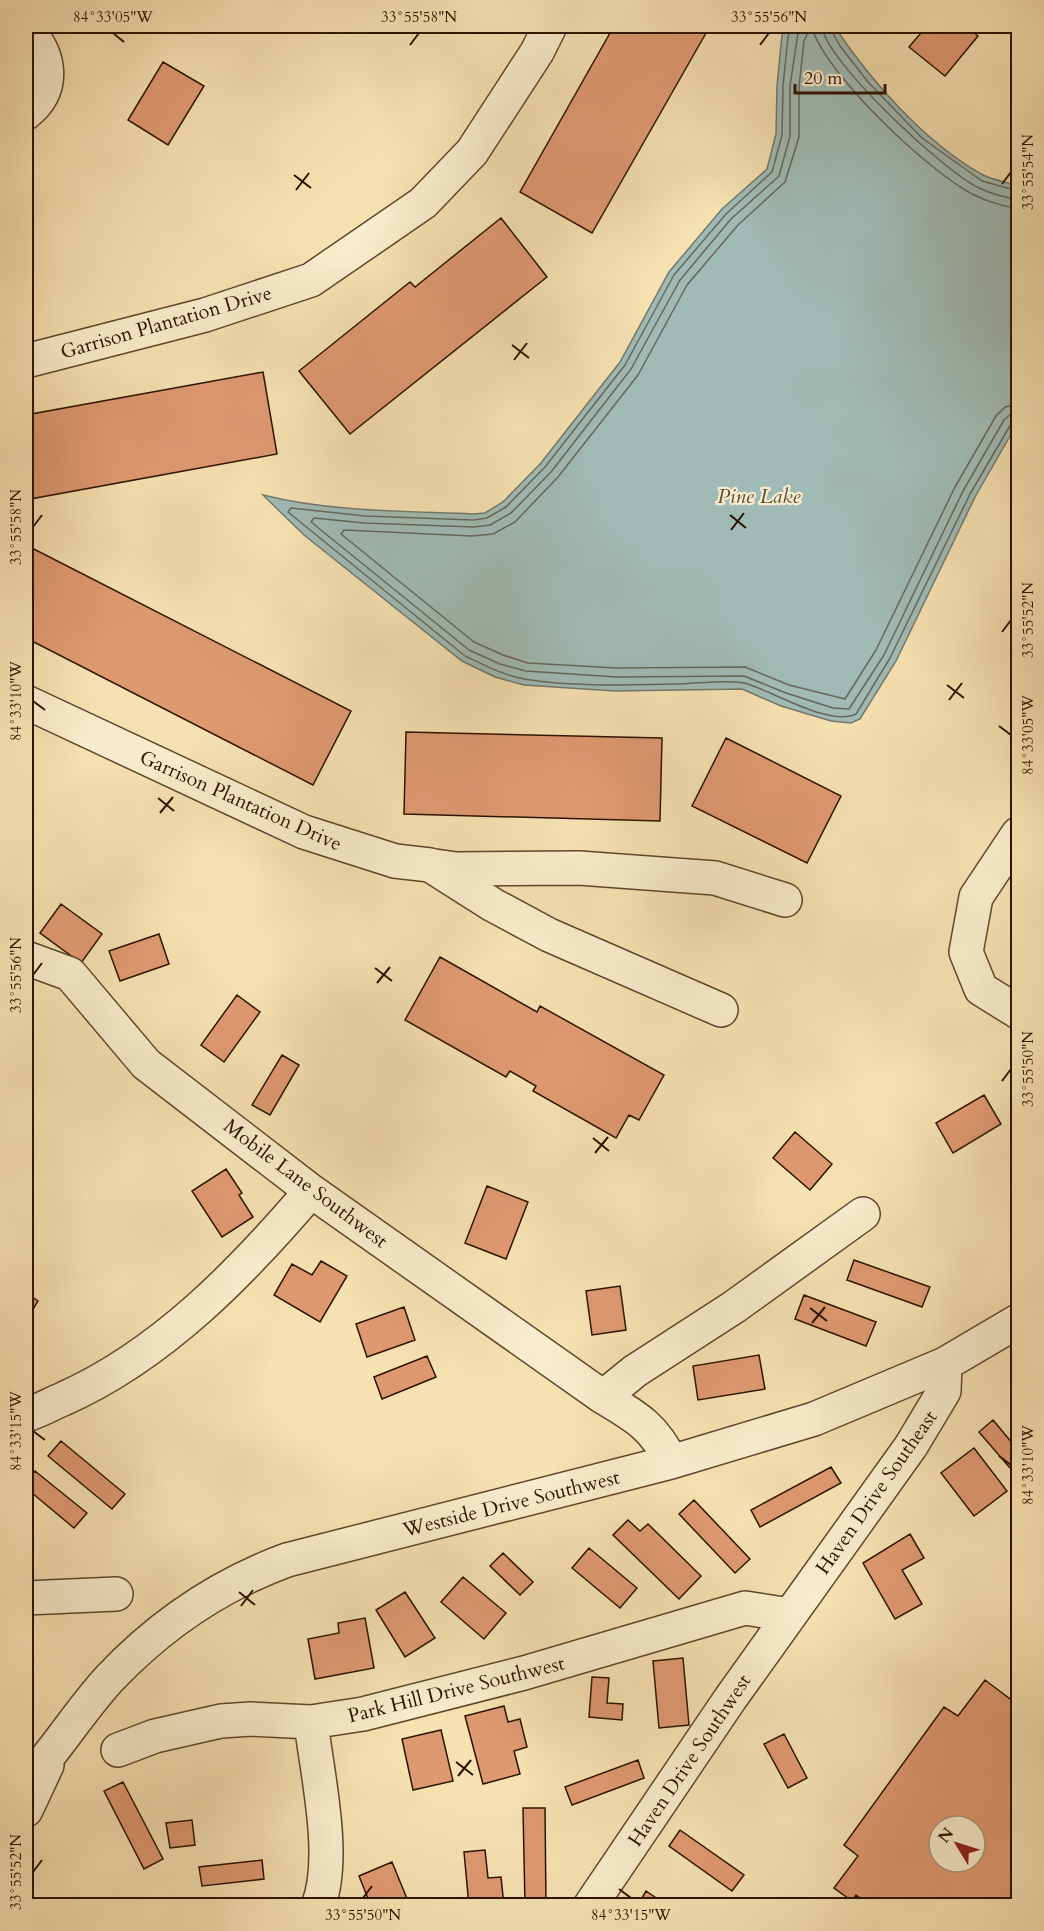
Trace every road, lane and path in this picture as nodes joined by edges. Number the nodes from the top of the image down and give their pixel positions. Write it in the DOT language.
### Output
graph roads {
  1 [pos="550,26"];
  2 [pos="26,30"];
  3 [pos="26,112"];
  4 [pos="26,361"];
  5 [pos="26,702"];
  6 [pos="1018,834"];
  7 [pos="430,866"];
  8 [pos="785,900"];
  9 [pos="26,958"];
  10 [pos="721,1010"];
  11 [pos="1018,1012"];
  12 [pos="311,1191"];
  13 [pos="863,1214"];
  14 [pos="1018,1321"];
  15 [pos="945,1364"];
  16 [pos="603,1397"];
  17 [pos="26,1415"];
  18 [pos="671,1462"];
  19 [pos="116,1594"];
  20 [pos="26,1598"];
  21 [pos="790,1615"];
  22 [pos="311,1722"];
  23 [pos="118,1750"];
  24 [pos="51,1755"];
  25 [pos="26,1783"];
  26 [pos="26,1810"];
  27 [pos="318,1905"];
  28 [pos="590,1905"];
  1 -- 4 [label="street, Garrison Plantation Drive"];
  2 -- 3 [label="street"];
  5 -- 7 [label="street, Garrison Plantation Drive"];
  6 -- 11 [label="street"];
  7 -- 8 [label="street, Garrison Plantation Drive"];
  7 -- 10 [label="street, Garrison Plantation Drive"];
  9 -- 12 [label="street, Mobile Lane Southwest"];
  12 -- 16 [label="street, Mobile Lane Southwest"];
  12 -- 17 [label="street"];
  13 -- 16 [label="street"];
  14 -- 15 [label="street, Westside Drive Southwest"];
  15 -- 18 [label="street, Westside Drive Southwest"];
  15 -- 21 [label="street, Haven Drive Southeast"];
  16 -- 18 [label="street, Mobile Lane Southwest"];
  18 -- 24 [label="street, Westside Drive Southwest"];
  19 -- 20 [label="street"];
  21 -- 22 [label="street, Park Hill Drive Southwest"];
  21 -- 28 [label="street, Haven Drive Southwest"];
  22 -- 23 [label="street, Park Hill Drive Southwest"];
  22 -- 27 [label="street"];
  24 -- 25 [label="street, Westside Drive Southwest"];
  24 -- 26 [label="street, Westside Drive Southwest"];
}
